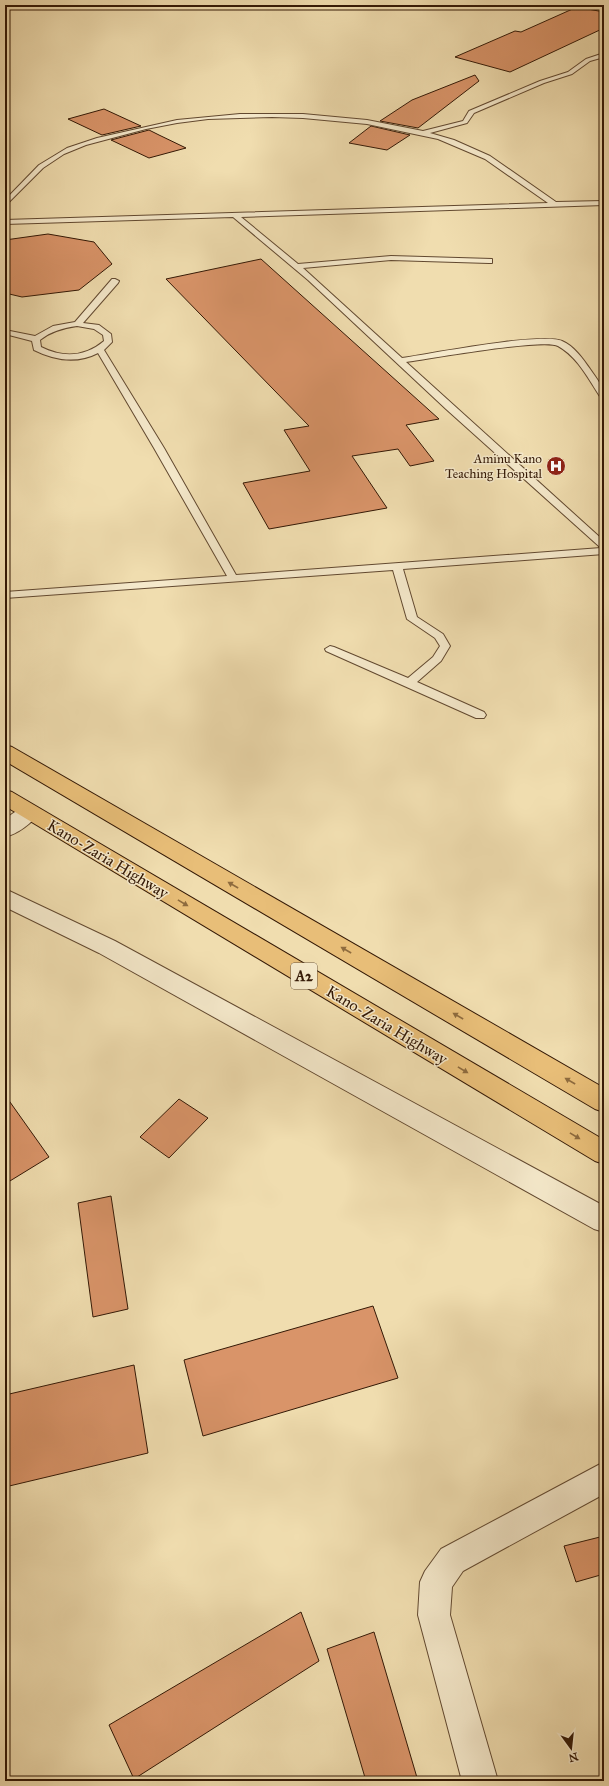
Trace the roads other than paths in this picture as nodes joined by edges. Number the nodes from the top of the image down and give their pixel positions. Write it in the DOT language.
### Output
graph roads {
  1 [pos="604,55"];
  2 [pos="423,133"];
  3 [pos="604,203"];
  4 [pos="5,204"];
  5 [pos="555,205"];
  6 [pos="234,214"];
  7 [pos="5,222"];
  8 [pos="489,261"];
  9 [pos="296,266"];
  10 [pos="115,281"];
  11 [pos="77,324"];
  12 [pos="5,332"];
  13 [pos="36,339"];
  14 [pos="100,350"];
  15 [pos="399,360"];
  16 [pos="604,396"];
  17 [pos="604,546"];
  18 [pos="604,551"];
  19 [pos="397,566"];
  20 [pos="232,578"];
  21 [pos="5,595"];
  22 [pos="330,649"];
  23 [pos="409,683"];
  24 [pos="480,715"];
  25 [pos="5,752"];
  26 [pos="5,798"];
  27 [pos="29,812"];
  28 [pos="5,830"];
  29 [pos="5,897"];
  30 [pos="604,1101"];
  31 [pos="604,1153"];
  32 [pos="604,1220"];
  33 [pos="604,1477"];
  34 [pos="480,1781"];
  1 -- 2 [label="lane"];
  2 -- 4 [label="lane"];
  2 -- 5 [label="lane"];
  3 -- 5 [label="lane"];
  5 -- 6 [label="lane"];
  6 -- 7 [label="lane"];
  6 -- 9 [label="lane"];
  8 -- 9 [label="lane"];
  9 -- 15 [label="lane"];
  10 -- 11 [label="lane"];
  11 -- 13 [label="lane"];
  11 -- 14 [label="lane"];
  12 -- 13 [label="lane"];
  13 -- 14 [label="lane"];
  14 -- 20 [label="lane"];
  15 -- 16 [label="lane"];
  15 -- 17 [label="lane"];
  18 -- 19 [label="lane"];
  19 -- 20 [label="lane"];
  19 -- 23 [label="lane"];
  20 -- 21 [label="lane"];
  22 -- 23 [label="lane"];
  23 -- 24 [label="lane"];
  30 -- 25 [label="highway, one-way"];
  26 -- 27 [label="highway, Kano-Zaria Highway / A2"];
  27 -- 28 [label="street"];
  27 -- 31 [label="highway, Kano-Zaria Highway / A2, one-way"];
  29 -- 32 [label="street"];
  33 -- 34 [label="street"];
}
